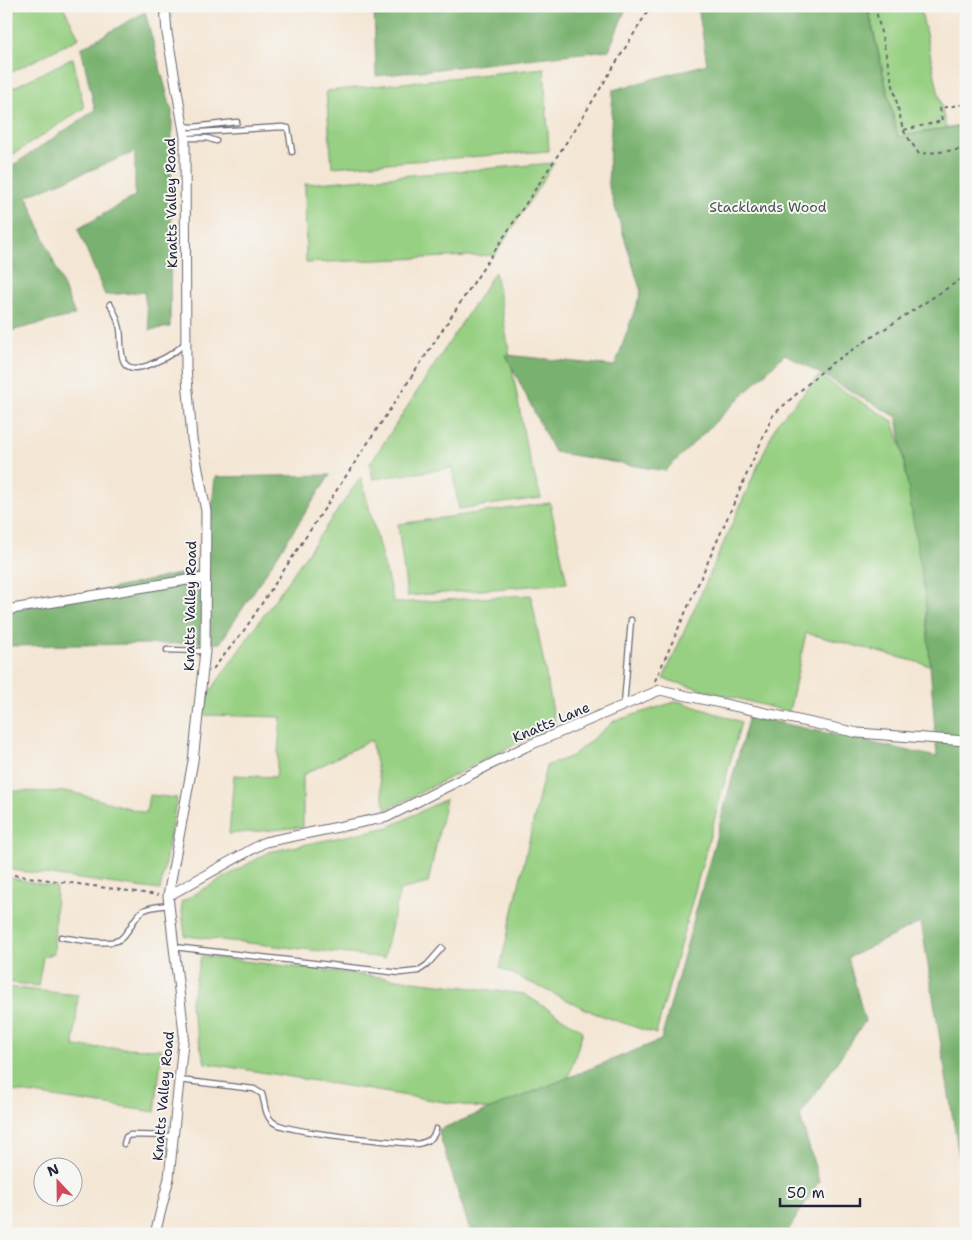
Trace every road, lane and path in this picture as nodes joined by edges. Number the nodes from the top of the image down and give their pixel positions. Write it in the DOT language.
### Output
graph roads {
  1 [pos="165,6"];
  2 [pos="652,6"];
  3 [pos="875,6"];
  4 [pos="966,104"];
  5 [pos="238,122"];
  6 [pos="903,130"];
  7 [pos="184,132"];
  8 [pos="216,141"];
  9 [pos="966,149"];
  10 [pos="292,152"];
  11 [pos="966,276"];
  12 [pos="110,304"];
  13 [pos="186,342"];
  14 [pos="205,578"];
  15 [pos="6,610"];
  16 [pos="631,620"];
  17 [pos="167,650"];
  18 [pos="205,651"];
  19 [pos="212,671"];
  20 [pos="650,694"];
  21 [pos="624,705"];
  22 [pos="966,741"];
  23 [pos="6,874"];
  24 [pos="169,900"];
  25 [pos="61,937"];
  26 [pos="174,948"];
  27 [pos="442,948"];
  28 [pos="179,1080"];
  29 [pos="436,1129"];
  30 [pos="173,1136"];
  31 [pos="124,1144"];
  32 [pos="155,1234"];
  1 -- 7 [label="street, Knatts Valley Road"];
  2 -- 19 [label="path"];
  3 -- 6 [label="path"];
  4 -- 6 [label="path"];
  5 -- 7 [label="lane"];
  6 -- 9 [label="path"];
  7 -- 8 [label="lane"];
  7 -- 10 [label="lane"];
  7 -- 13 [label="street, Knatts Valley Road"];
  11 -- 20 [label="path"];
  12 -- 13 [label="lane"];
  13 -- 14 [label="street, Knatts Valley Road"];
  14 -- 15 [label="street"];
  14 -- 18 [label="street, Knatts Valley Road"];
  16 -- 21 [label="lane"];
  17 -- 18 [label="lane"];
  18 -- 24 [label="street, Knatts Valley Road"];
  20 -- 21 [label="street, Knatts Lane"];
  20 -- 22 [label="street, Knatts Lane"];
  21 -- 24 [label="street, Knatts Lane"];
  23 -- 24 [label="path"];
  24 -- 25 [label="lane"];
  24 -- 26 [label="street, Knatts Valley Road"];
  26 -- 27 [label="lane"];
  26 -- 28 [label="street, Knatts Valley Road"];
  28 -- 29 [label="lane"];
  28 -- 30 [label="street, Knatts Valley Road"];
  30 -- 31 [label="lane"];
  30 -- 32 [label="street, Knatts Valley Road"];
}
